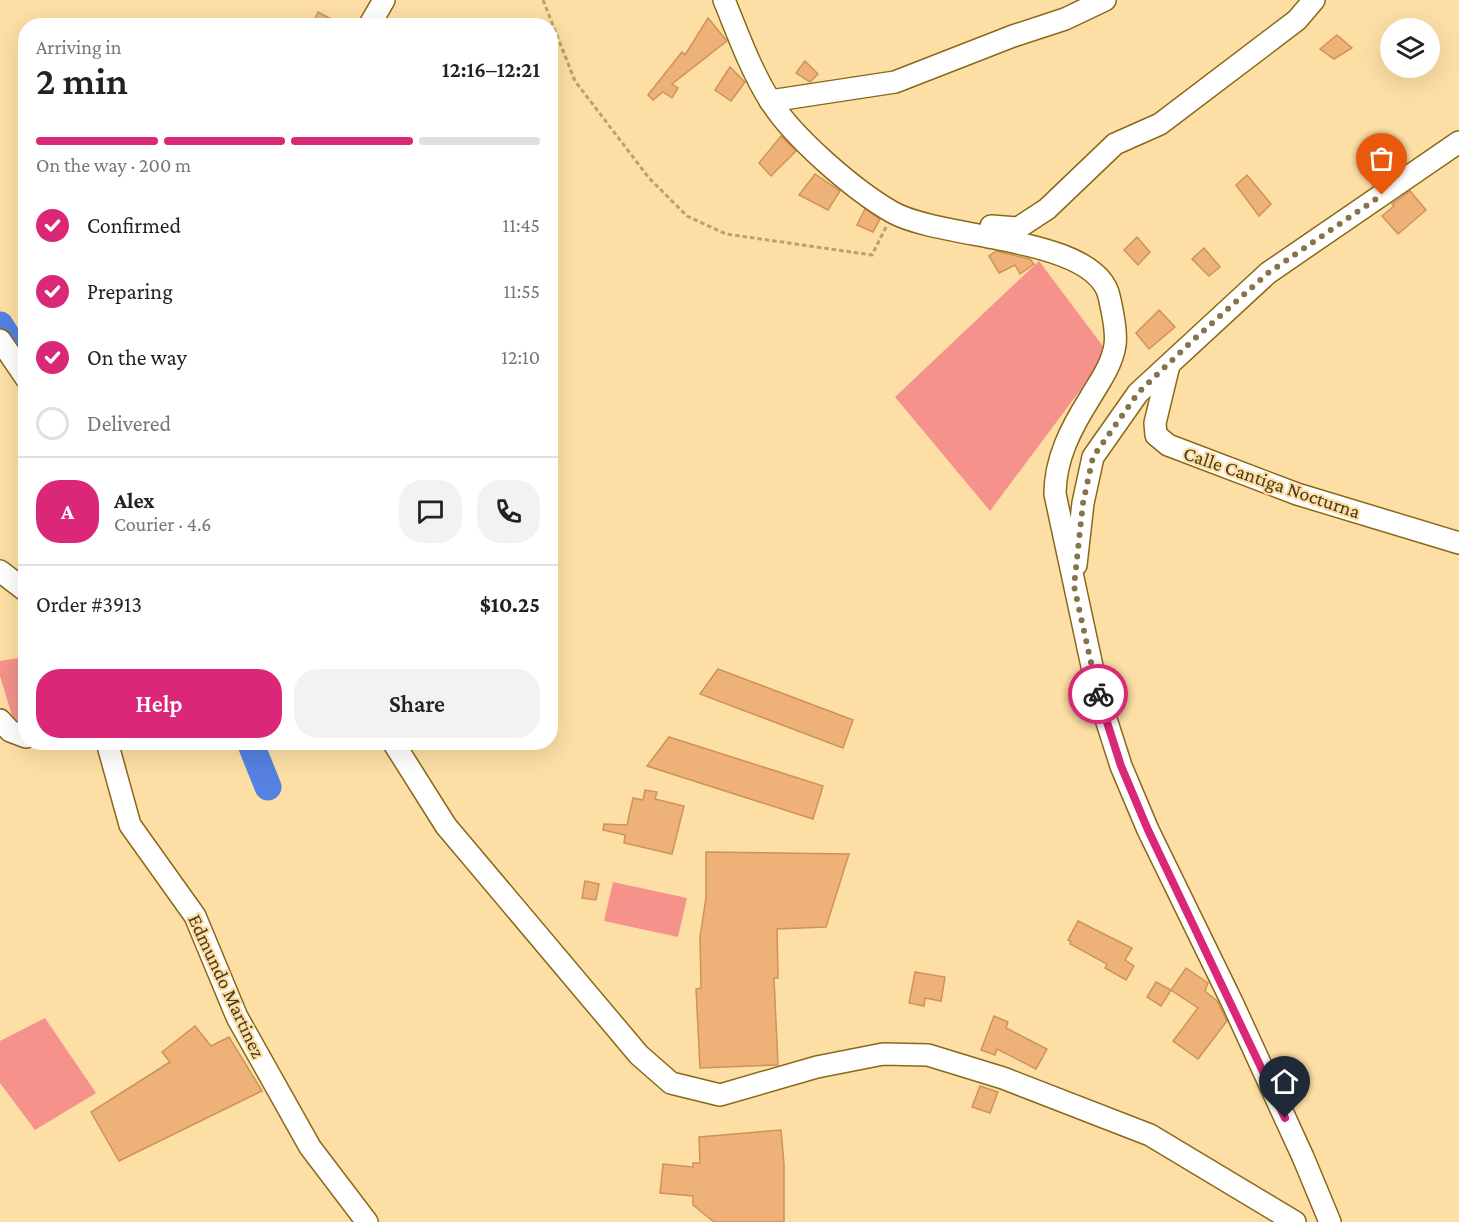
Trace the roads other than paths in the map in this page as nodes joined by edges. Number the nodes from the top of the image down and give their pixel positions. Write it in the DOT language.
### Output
graph roads {
  1 [pos="384,0"];
  2 [pos="724,0"];
  3 [pos="1105,0"];
  4 [pos="1314,0"];
  5 [pos="374,18"];
  6 [pos="770,101"];
  7 [pos="1459,142"];
  8 [pos="930,227"];
  9 [pos="0,340"];
  10 [pos="1169,365"];
  11 [pos="18,366"];
  12 [pos="1459,543"];
  13 [pos="1074,586"];
  14 [pos="0,720"];
  15 [pos="18,734"];
  16 [pos="109,750"];
  17 [pos="398,750"];
  18 [pos="367,1222"];
  19 [pos="1295,1222"];
  20 [pos="1330,1222"];
  1 -- 5 [label="street"];
  2 -- 6 [label="street"];
  3 -- 6 [label="street"];
  4 -- 8 [label="street"];
  6 -- 8 [label="street"];
  7 -- 10 [label="street"];
  8 -- 13 [label="street"];
  9 -- 11 [label="street"];
  10 -- 12 [label="street, Calle Cantiga Nocturna"];
  10 -- 13 [label="street"];
  13 -- 20 [label="street"];
  14 -- 15 [label="street"];
  16 -- 18 [label="street, Edmundo Martinez"];
  17 -- 19 [label="street"];
}
